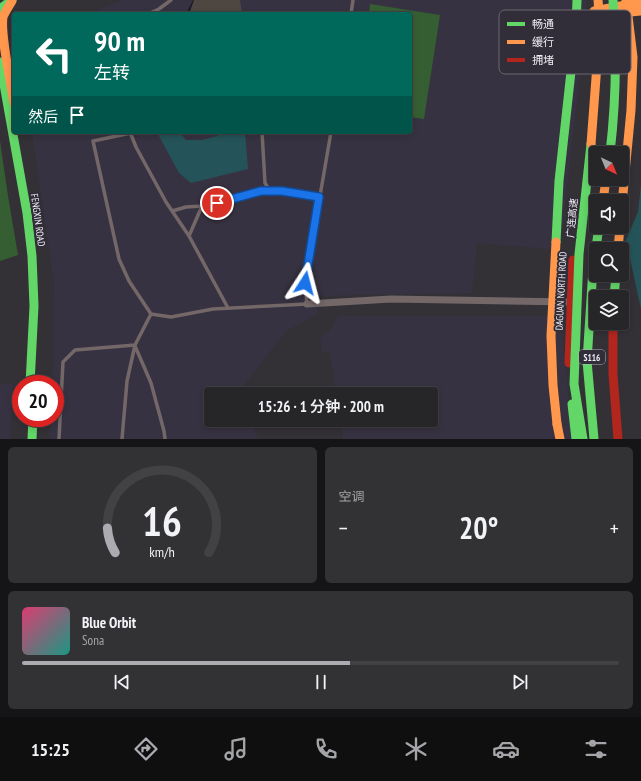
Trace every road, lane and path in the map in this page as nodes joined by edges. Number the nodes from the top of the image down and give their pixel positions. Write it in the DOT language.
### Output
graph roads {
  1 [pos="12,0"];
  2 [pos="171,0"];
  3 [pos="353,0"];
  4 [pos="577,0"];
  5 [pos="598,0"];
  6 [pos="626,0"];
  7 [pos="641,2"];
  8 [pos="617,5"];
  9 [pos="0,9"];
  10 [pos="577,10"];
  11 [pos="598,10"];
  12 [pos="599,10"];
  13 [pos="627,10"];
  14 [pos="641,11"];
  15 [pos="152,12"];
  16 [pos="351,12"];
  17 [pos="631,41"];
  18 [pos="2,46"];
  19 [pos="0,62"];
  20 [pos="570,74"];
  21 [pos="594,74"];
  22 [pos="597,74"];
  23 [pos="615,74"];
  24 [pos="620,74"];
  25 [pos="12,95"];
  26 [pos="12,128"];
  27 [pos="13,134"];
  28 [pos="19,134"];
  29 [pos="123,134"];
  30 [pos="132,134"];
  31 [pos="262,134"];
  32 [pos="331,134"];
  33 [pos="611,146"];
  34 [pos="615,146"];
  35 [pos="270,191"];
  36 [pos="623,194"];
  37 [pos="319,197"];
  38 [pos="202,206"];
  39 [pos="172,211"];
  40 [pos="598,234"];
  41 [pos="189,236"];
  42 [pos="596,282"];
  43 [pos="570,302"];
  44 [pos="307,304"];
  45 [pos="228,308"];
  46 [pos="151,314"];
  47 [pos="613,330"];
  48 [pos="135,345"];
  49 [pos="30,375"];
  50 [pos="35,375"];
  51 [pos="27,427"];
  52 [pos="33,427"];
  53 [pos="26,439"];
  54 [pos="32,439"];
  55 [pos="59,439"];
  56 [pos="122,439"];
  57 [pos="165,439"];
  58 [pos="560,439"];
  59 [pos="576,439"];
  60 [pos="583,439"];
  61 [pos="594,439"];
  62 [pos="598,439"];
  63 [pos="618,439"];
  1 -- 9 [label="main road"];
  1 -- 18 [label="main road"];
  2 -- 15 [label="lane"];
  3 -- 16 [label="lane"];
  4 -- 10 [label="main road, bridge"];
  5 -- 12 [label="main road, 广连高速, bridge"];
  6 -- 13 [label="main road, bridge"];
  7 -- 8 [label="main road"];
  8 -- 11 [label="main road"];
  8 -- 14 [label="main road"];
  17 -- 36 [label="main road, bridge"];
  18 -- 25 [label="main road"];
  19 -- 26 [label="main road, FENGXIN ROAD"];
  20 -- 58 [label="main road, bridge"];
  21 -- 43 [label="main road, DAGUAN NORTH ROAD / S116"];
  22 -- 60 [label="main road, 广连高速, bridge"];
  23 -- 33 [label="main road, bridge"];
  24 -- 34 [label="main road"];
  27 -- 49 [label="main road, FENGXIN ROAD"];
  28 -- 50 [label="main road, FENGXIN ROAD"];
  29 -- 46 [label="lane"];
  30 -- 39 [label="lane"];
  31 -- 35 [label="lane"];
  32 -- 37 [label="lane"];
  35 -- 37 [label="lane"];
  35 -- 38 [label="lane"];
  37 -- 44 [label="lane"];
  38 -- 39 [label="lane"];
  38 -- 41 [label="lane"];
  39 -- 41 [label="lane"];
  40 -- 61 [label="main road"];
  41 -- 45 [label="lane"];
  42 -- 62 [label="main road, S116"];
  43 -- 44 [label="street"];
  43 -- 59 [label="main road, DAGUAN NORTH ROAD / S116"];
  44 -- 45 [label="lane"];
  45 -- 46 [label="lane"];
  46 -- 48 [label="lane"];
  47 -- 63 [label="main road"];
  48 -- 55 [label="lane"];
  48 -- 56 [label="lane"];
  48 -- 57 [label="lane"];
  51 -- 53 [label="main road"];
  52 -- 54 [label="main road"];
}
